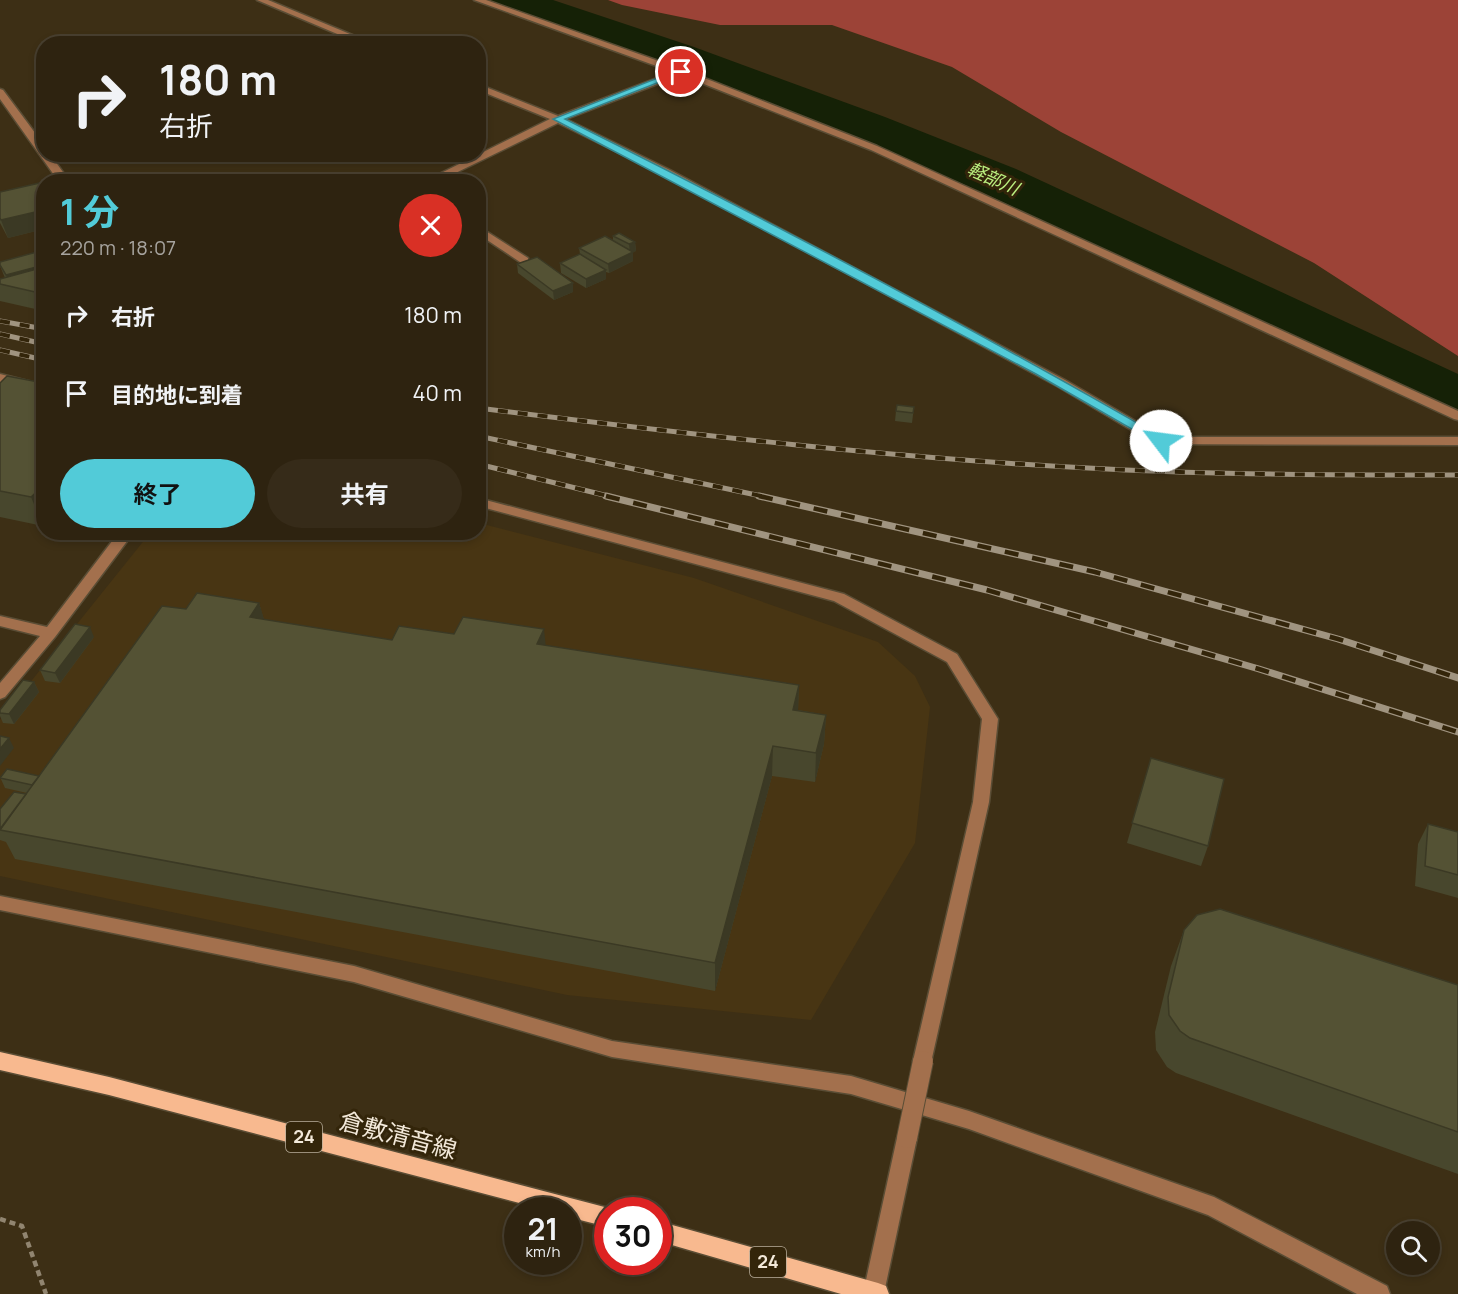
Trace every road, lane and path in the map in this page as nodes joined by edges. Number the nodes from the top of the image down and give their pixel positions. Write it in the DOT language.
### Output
graph roads {
  1 [pos="261,0"];
  2 [pos="478,0"];
  3 [pos="350,36"];
  4 [pos="681,72"];
  5 [pos="486,90"];
  6 [pos="0,92"];
  7 [pos="558,119"];
  8 [pos="36,143"];
  9 [pos="486,154"];
  10 [pos="469,162"];
  11 [pos="445,174"];
  12 [pos="486,234"];
  13 [pos="524,260"];
  14 [pos="0,378"];
  15 [pos="36,387"];
  16 [pos="1458,416"];
  17 [pos="1458,441"];
  18 [pos="486,504"];
  19 [pos="122,540"];
  20 [pos="0,621"];
  21 [pos="51,633"];
  22 [pos="0,693"];
  23 [pos="0,903"];
  24 [pos="0,1061"];
  25 [pos="594,1213"];
  26 [pos="0,1219"];
  27 [pos="672,1235"];
  28 [pos="875,1293"];
  29 [pos="46,1294"];
  30 [pos="1379,1294"];
  1 -- 3 [label="street"];
  2 -- 4 [label="street"];
  4 -- 7 [label="street"];
  4 -- 16 [label="street"];
  5 -- 7 [label="street"];
  6 -- 8 [label="street"];
  7 -- 9 [label="street"];
  7 -- 17 [label="street"];
  10 -- 11 [label="street"];
  12 -- 13 [label="street"];
  14 -- 15 [label="street"];
  18 -- 28 [label="street, bridge"];
  19 -- 21 [label="street"];
  20 -- 21 [label="street"];
  21 -- 22 [label="street"];
  23 -- 30 [label="street"];
  24 -- 25 [label="main road, 倉敷清音線 / 24"];
  26 -- 29 [label="path"];
  27 -- 28 [label="main road, 24"];
}
